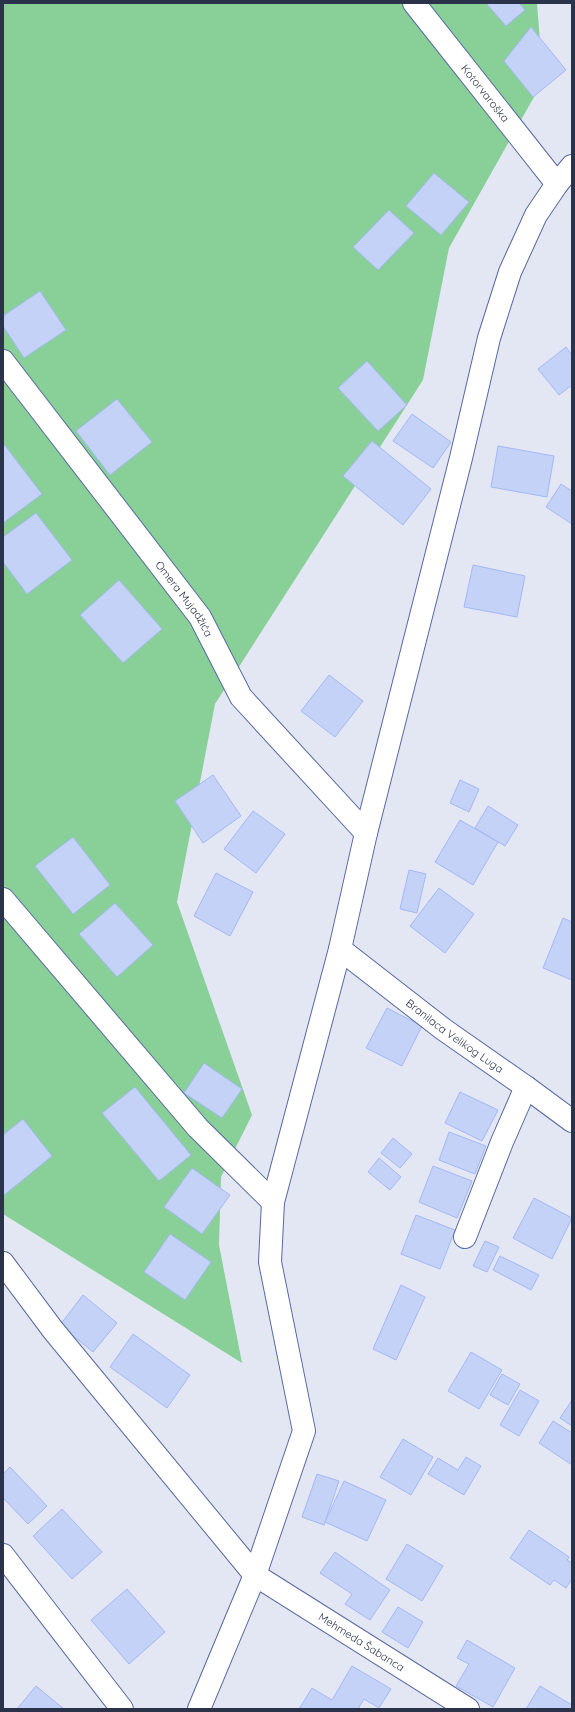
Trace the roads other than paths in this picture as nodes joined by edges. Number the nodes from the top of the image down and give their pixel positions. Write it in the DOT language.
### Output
graph roads {
  1 [pos="414,3"];
  2 [pos="572,166"];
  3 [pos="557,184"];
  4 [pos="3,361"];
  5 [pos="366,833"];
  6 [pos="3,899"];
  7 [pos="340,949"];
  8 [pos="526,1087"];
  9 [pos="572,1121"];
  10 [pos="273,1202"];
  11 [pos="465,1237"];
  12 [pos="3,1263"];
  13 [pos="3,1555"];
  14 [pos="255,1575"];
  15 [pos="122,1709"];
  16 [pos="199,1709"];
  17 [pos="468,1709"];
  1 -- 3 [label="street, Kotorvaroška"];
  2 -- 3 [label="street"];
  3 -- 5 [label="street"];
  4 -- 5 [label="street, Omera Mujadžića"];
  5 -- 7 [label="street"];
  6 -- 10 [label="street"];
  7 -- 8 [label="street, Branilaca Velikog Luga"];
  7 -- 10 [label="street"];
  8 -- 9 [label="street, Branilaca Velikog Luga"];
  8 -- 11 [label="street"];
  10 -- 14 [label="street"];
  12 -- 14 [label="street, Mehmeda Šabanca"];
  13 -- 15 [label="street"];
  14 -- 16 [label="street"];
  14 -- 17 [label="street, Mehmeda Šabanca"];
}
